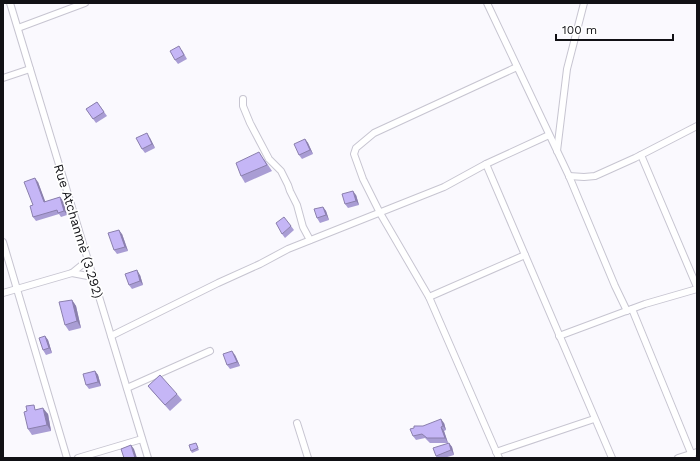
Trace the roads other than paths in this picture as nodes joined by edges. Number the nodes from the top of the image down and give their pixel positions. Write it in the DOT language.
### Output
graph roads {
  1 [pos="10,3"];
  2 [pos="85,3"];
  3 [pos="487,3"];
  4 [pos="584,3"];
  5 [pos="18,28"];
  6 [pos="517,67"];
  7 [pos="30,70"];
  8 [pos="3,78"];
  9 [pos="243,99"];
  10 [pos="697,126"];
  11 [pos="549,135"];
  12 [pos="557,151"];
  13 [pos="641,155"];
  14 [pos="486,164"];
  15 [pos="569,176"];
  16 [pos="380,213"];
  17 [pos="310,240"];
  18 [pos="3,242"];
  19 [pos="525,255"];
  20 [pos="88,260"];
  21 [pos="72,273"];
  22 [pos="93,278"];
  23 [pos="697,288"];
  24 [pos="17,289"];
  25 [pos="3,293"];
  26 [pos="429,297"];
  27 [pos="630,310"];
  28 [pos="111,336"];
  29 [pos="559,336"];
  30 [pos="210,351"];
  31 [pos="127,388"];
  32 [pos="594,419"];
  33 [pos="297,423"];
  34 [pos="142,439"];
  35 [pos="497,455"];
  36 [pos="694,455"];
  37 [pos="67,458"];
  38 [pos="78,458"];
  39 [pos="148,458"];
  40 [pos="308,458"];
  41 [pos="612,458"];
  42 [pos="678,458"];
  1 -- 5 [label="street, Rue Atchanmè (3.292)"];
  2 -- 5 [label="street"];
  3 -- 6 [label="street"];
  4 -- 12 [label="street"];
  5 -- 7 [label="street, Rue Atchanmè (3.292)"];
  6 -- 11 [label="street"];
  6 -- 16 [label="street"];
  7 -- 8 [label="street"];
  7 -- 20 [label="street, Rue Atchanmè (3.292)"];
  9 -- 17 [label="street"];
  10 -- 13 [label="street"];
  11 -- 12 [label="street"];
  11 -- 14 [label="street"];
  12 -- 15 [label="street"];
  13 -- 15 [label="street"];
  13 -- 23 [label="street"];
  14 -- 16 [label="street"];
  14 -- 19 [label="street"];
  15 -- 27 [label="street"];
  16 -- 17 [label="street"];
  16 -- 26 [label="street"];
  17 -- 28 [label="street"];
  18 -- 24 [label="street"];
  19 -- 26 [label="street"];
  19 -- 29 [label="street"];
  20 -- 21 [label="street"];
  20 -- 22 [label="street, Rue Atchanmè (3.292)"];
  21 -- 22 [label="street"];
  21 -- 24 [label="street"];
  22 -- 28 [label="street, Rue Atchanmè (3.292)"];
  23 -- 27 [label="street"];
  24 -- 25 [label="street"];
  24 -- 37 [label="street"];
  26 -- 35 [label="street"];
  27 -- 29 [label="street"];
  27 -- 36 [label="street"];
  28 -- 31 [label="street, Rue Atchanmè (3.292)"];
  29 -- 32 [label="street"];
  30 -- 31 [label="street"];
  31 -- 34 [label="street, Rue Atchanmè (3.292)"];
  32 -- 35 [label="street"];
  32 -- 41 [label="street"];
  33 -- 40 [label="street"];
  34 -- 38 [label="street"];
  34 -- 39 [label="street, Rue Atchanmè (3.292)"];
  36 -- 42 [label="street"];
}
